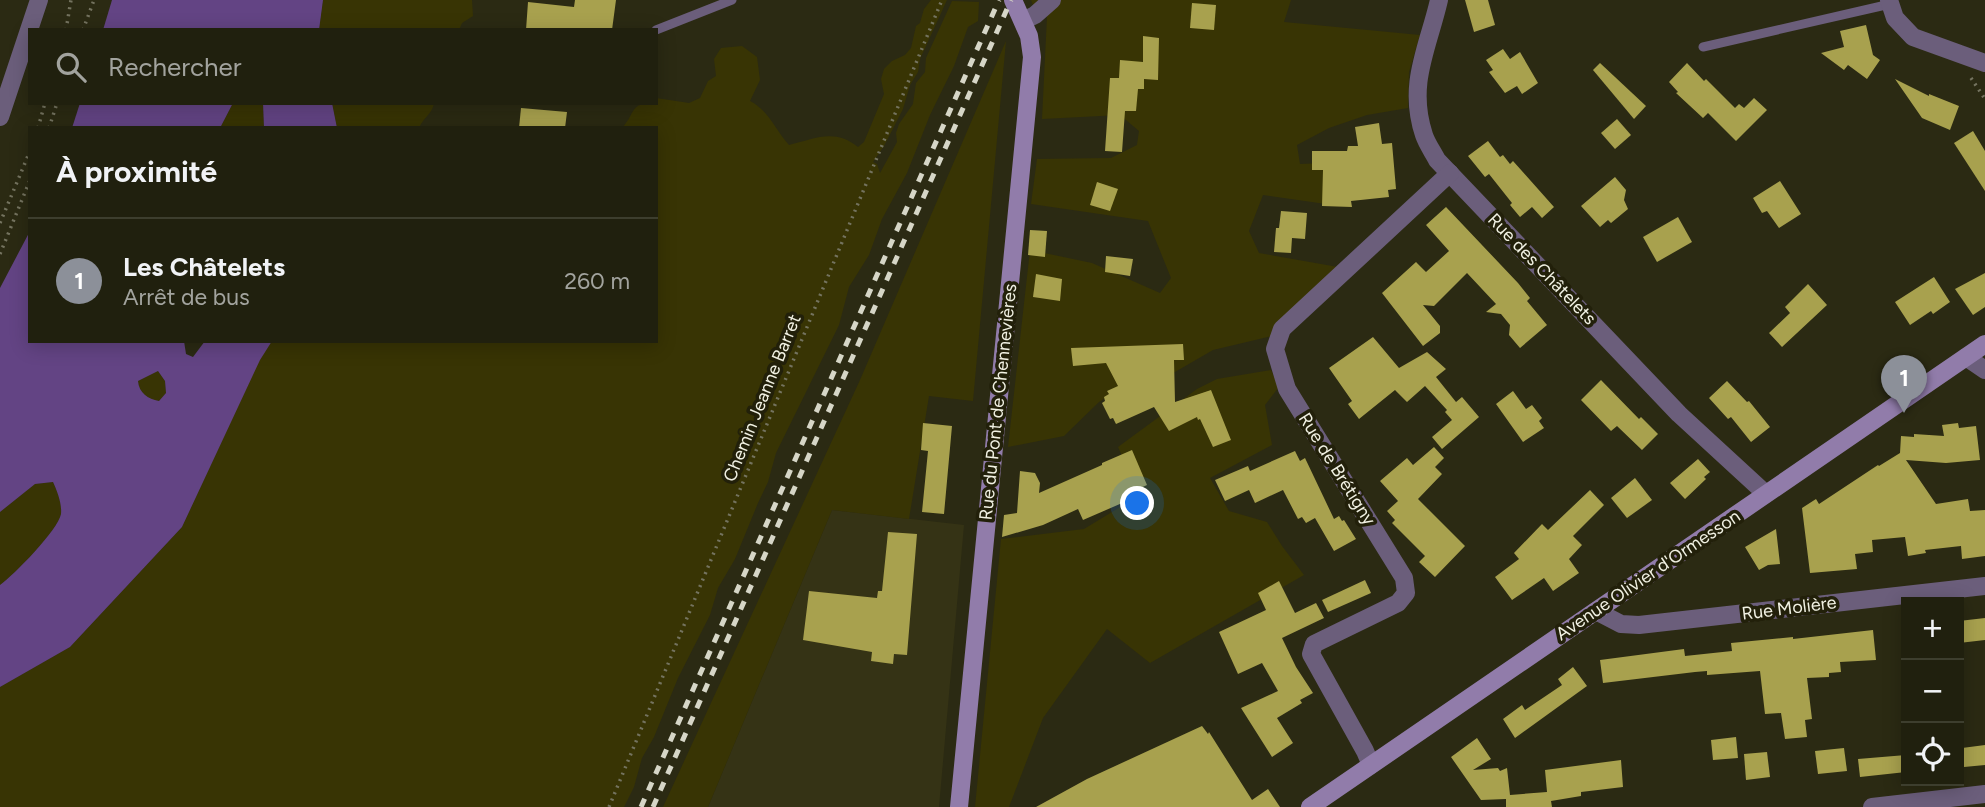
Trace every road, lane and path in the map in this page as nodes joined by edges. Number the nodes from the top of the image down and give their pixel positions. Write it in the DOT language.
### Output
graph roads {
  1 [pos="39,0"];
  2 [pos="71,0"];
  3 [pos="94,0"];
  4 [pos="732,0"];
  5 [pos="942,0"];
  6 [pos="1013,0"];
  7 [pos="1052,0"];
  8 [pos="1439,0"];
  9 [pos="1889,2"];
  10 [pos="1023,21"];
  11 [pos="30,28"];
  12 [pos="66,28"];
  13 [pos="84,28"];
  14 [pos="658,29"];
  15 [pos="28,33"];
  16 [pos="1703,47"];
  17 [pos="1985,63"];
  18 [pos="44,105"];
  19 [pos="56,105"];
  20 [pos="0,117"];
  21 [pos="39,126"];
  22 [pos="49,126"];
  23 [pos="28,156"];
  24 [pos="1450,173"];
  25 [pos="28,185"];
  26 [pos="0,207"];
  27 [pos="6,210"];
  28 [pos="0,223"];
  29 [pos="0,254"];
  30 [pos="1985,344"];
  31 [pos="1966,357"];
  32 [pos="1985,370"];
  33 [pos="1766,494"];
  34 [pos="1985,586"];
  35 [pos="1596,611"];
  36 [pos="1371,765"];
  37 [pos="1985,794"];
  38 [pos="609,807"];
  39 [pos="959,807"];
  40 [pos="1310,807"];
  41 [pos="1872,807"];
  1 -- 11 [label="street"];
  2 -- 12 [label="path"];
  3 -- 13 [label="path"];
  4 -- 14 [label="lane"];
  5 -- 38 [label="path, Chemin Jeanne Barret"];
  6 -- 10 [label="main road, Rue du Pont de Chennevières"];
  7 -- 10 [label="street"];
  8 -- 24 [label="street, Rue des Châtelets"];
  9 -- 16 [label="lane"];
  9 -- 17 [label="street"];
  10 -- 39 [label="main road, Rue du Pont de Chennevières"];
  15 -- 20 [label="street"];
  18 -- 21 [label="path"];
  19 -- 22 [label="path"];
  23 -- 27 [label="path"];
  24 -- 33 [label="street, Rue des Châtelets"];
  24 -- 36 [label="street, Rue de Brétigny"];
  25 -- 29 [label="path"];
  26 -- 27 [label="path"];
  27 -- 28 [label="path"];
  30 -- 31 [label="main road, Avenue Olivier d'Ormesson"];
  31 -- 32 [label="street"];
  31 -- 33 [label="main road, Avenue Olivier d'Ormesson"];
  33 -- 35 [label="main road, Avenue Olivier d'Ormesson"];
  34 -- 35 [label="street, Rue Molière"];
  35 -- 36 [label="main road, Avenue Olivier d'Ormesson"];
  36 -- 40 [label="main road, Avenue Olivier d'Ormesson"];
  37 -- 41 [label="street"];
}
